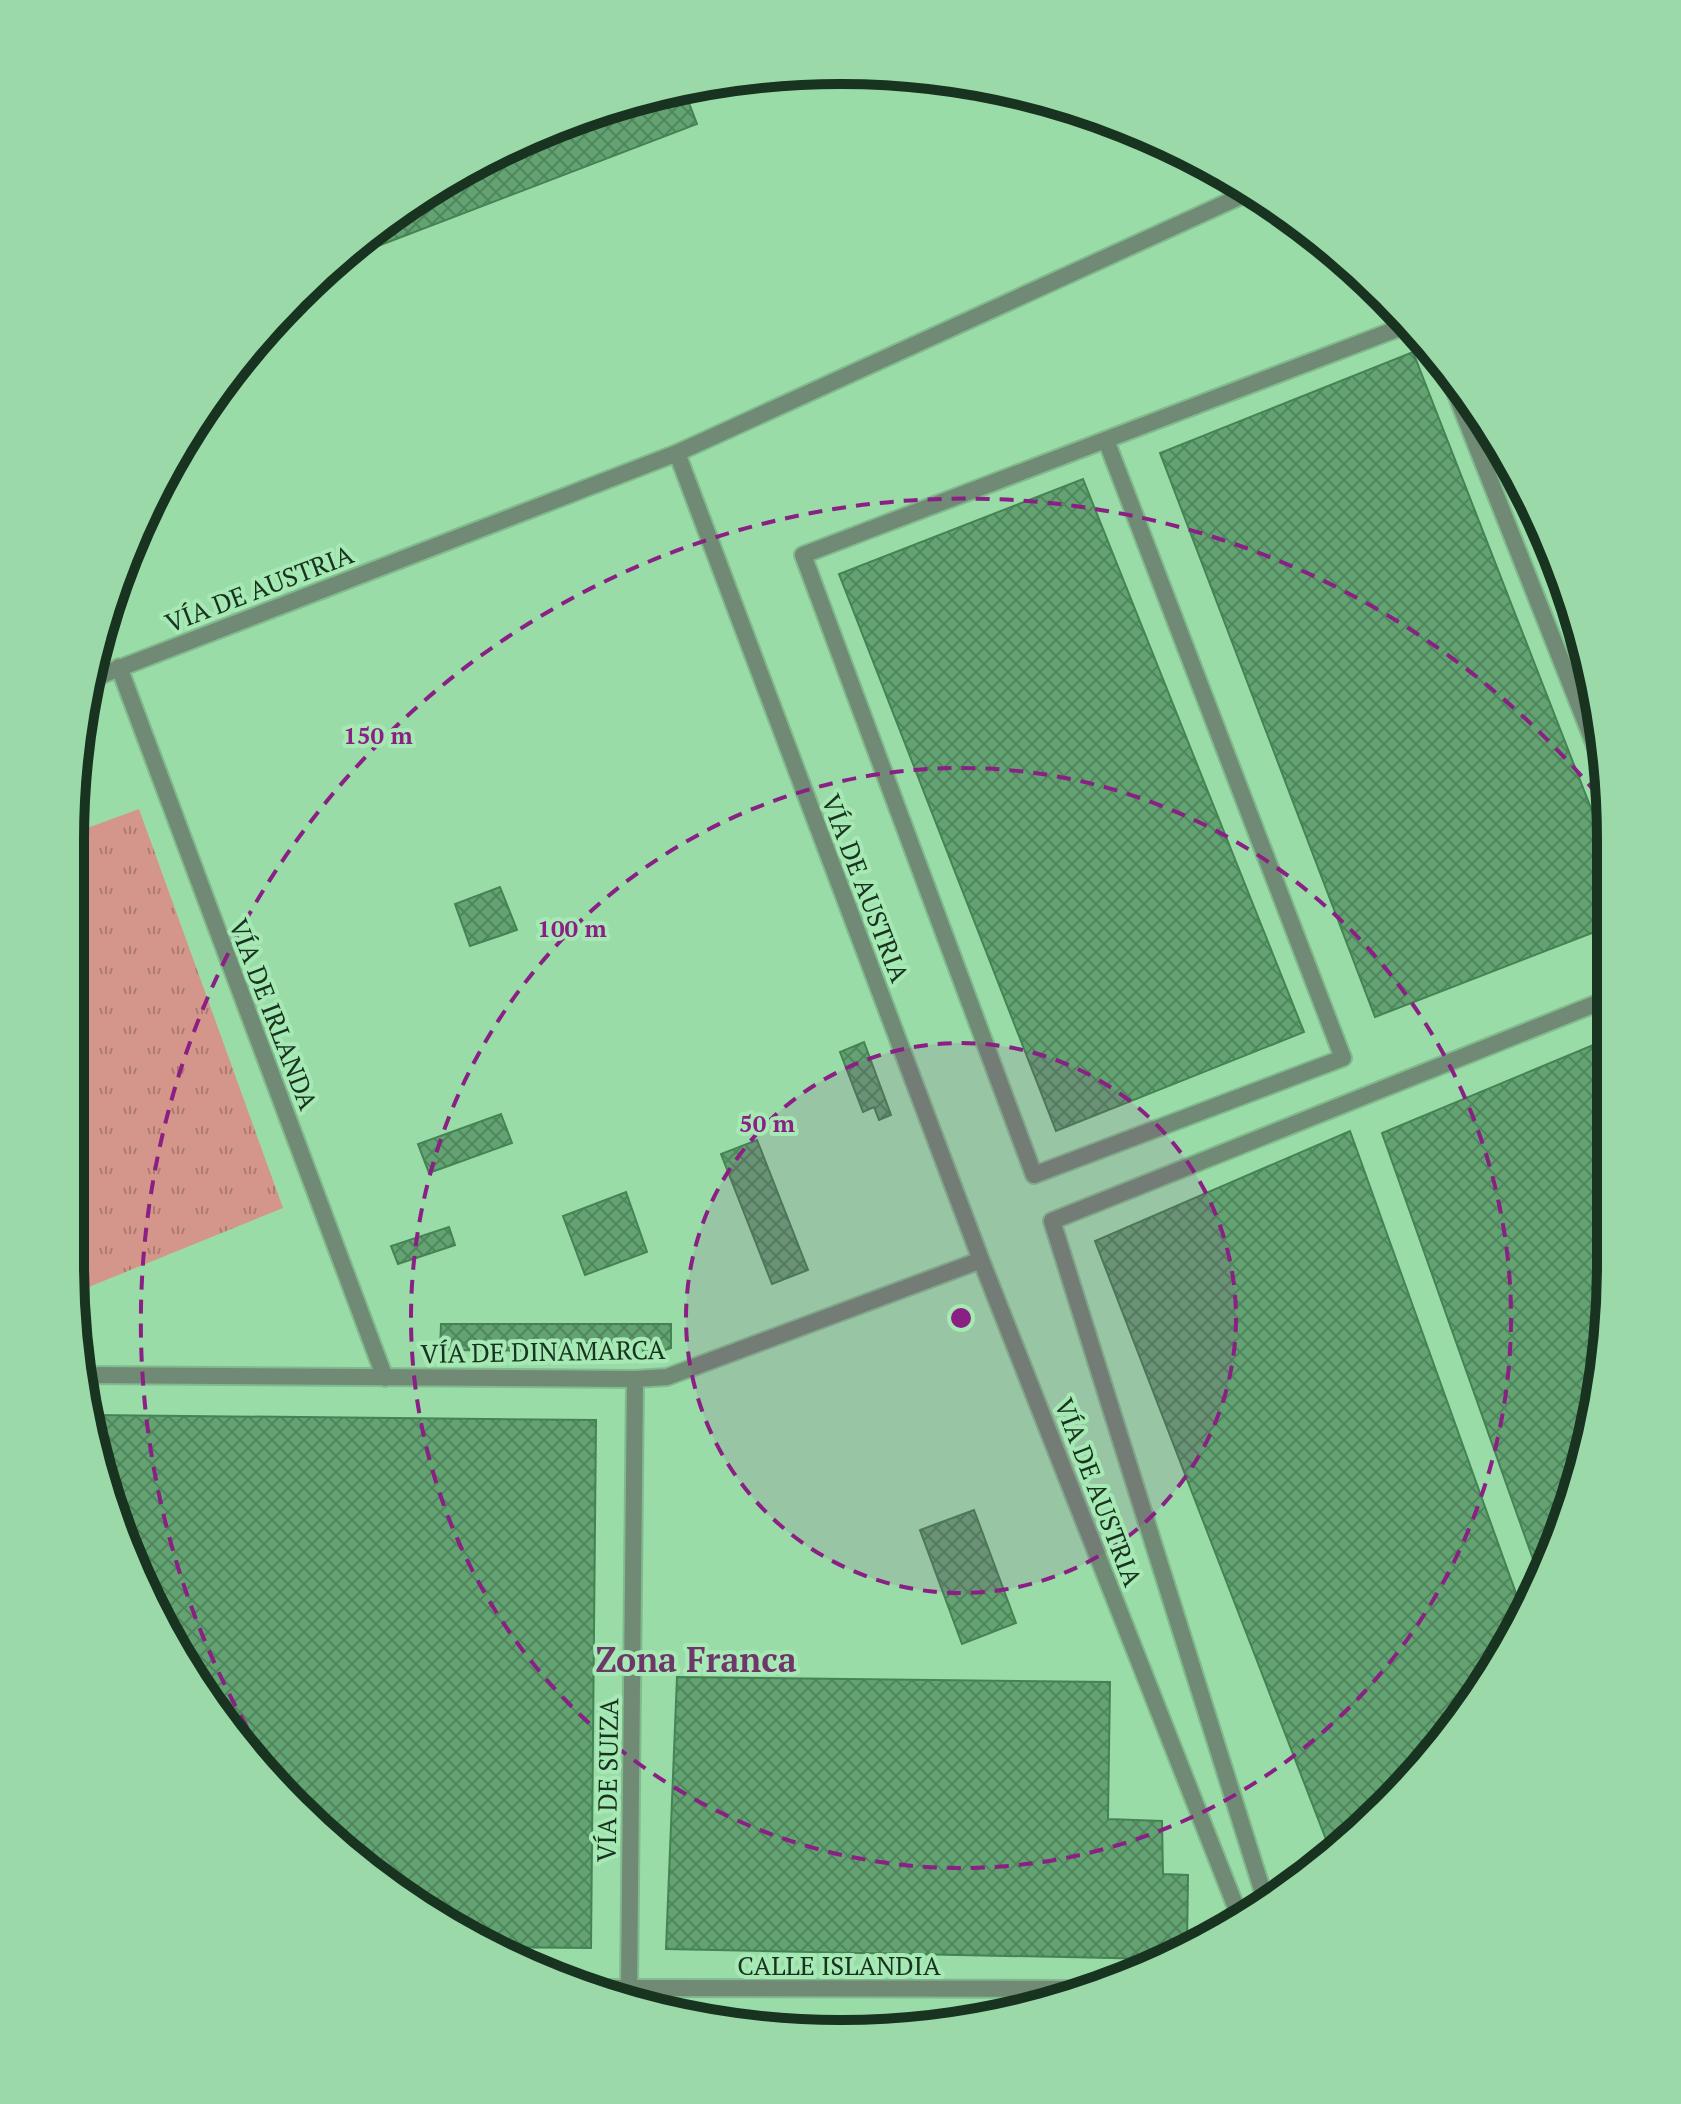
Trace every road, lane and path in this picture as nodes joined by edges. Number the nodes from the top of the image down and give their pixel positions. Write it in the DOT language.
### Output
graph roads {
  1 [pos="1239,197"];
  2 [pos="1397,329"];
  3 [pos="1462,408"];
  4 [pos="1106,440"];
  5 [pos="677,453"];
  6 [pos="119,667"];
  7 [pos="103,674"];
  8 [pos="1589,730"];
  9 [pos="1597,1003"];
  10 [pos="981,1260"];
  11 [pos="92,1375"];
  12 [pos="385,1378"];
  13 [pos="635,1379"];
  14 [pos="1263,1892"];
  15 [pos="1236,1908"];
  16 [pos="629,1989"];
  17 [pos="1053,1989"];
  1 -- 5 [label="lane"];
  2 -- 4 [label="lane"];
  3 -- 8 [label="lane"];
  4 -- 4 [label="lane"];
  5 -- 6 [label="lane, VÍA DE AUSTRIA"];
  5 -- 10 [label="lane, VÍA DE AUSTRIA"];
  6 -- 7 [label="lane, VÍA DE AUSTRIA"];
  6 -- 12 [label="lane, VÍA DE IRLANDA"];
  9 -- 14 [label="lane"];
  10 -- 13 [label="lane, VÍA DE DINAMARCA"];
  10 -- 15 [label="lane, VÍA DE AUSTRIA"];
  11 -- 12 [label="lane, VÍA DE DINAMARCA"];
  12 -- 13 [label="lane, VÍA DE DINAMARCA"];
  13 -- 16 [label="lane, VÍA DE SUIZA"];
  16 -- 17 [label="lane, CALLE ISLANDIA"];
}
